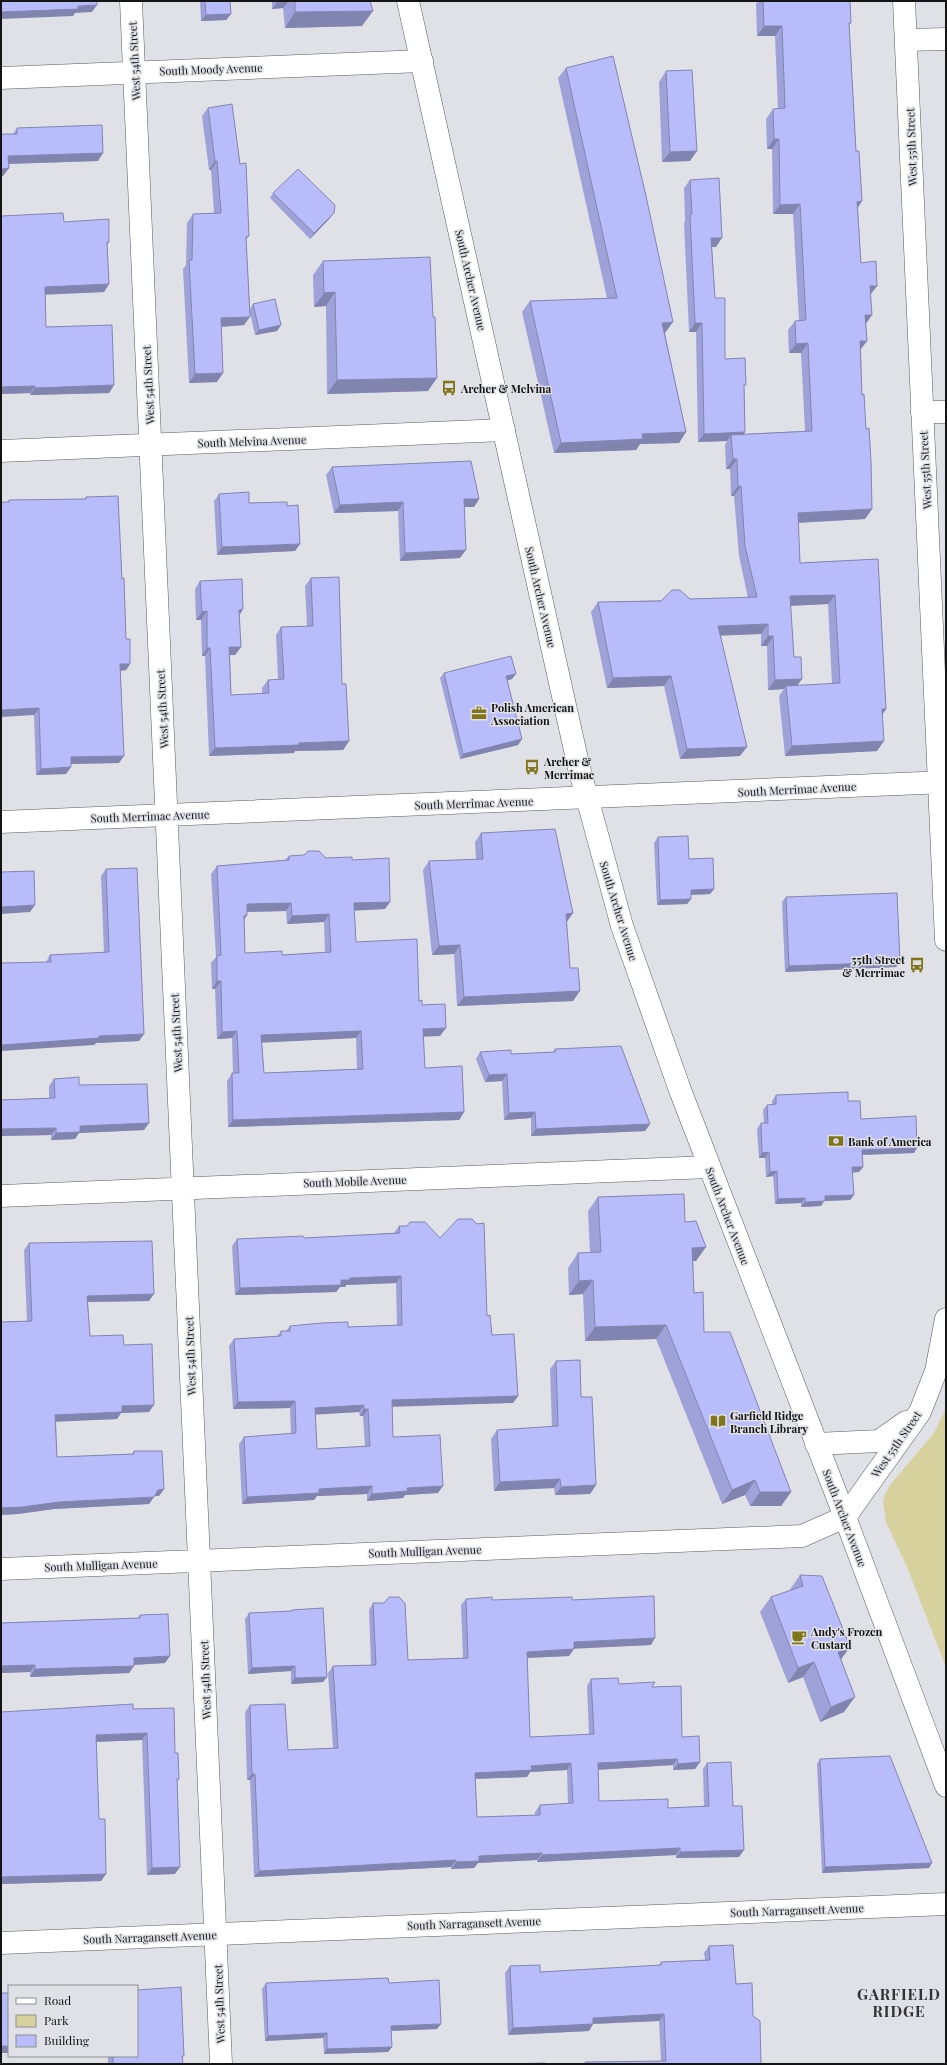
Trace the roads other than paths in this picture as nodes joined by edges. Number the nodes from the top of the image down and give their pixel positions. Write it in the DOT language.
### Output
graph roads {
  1 [pos="131,1"];
  2 [pos="408,1"];
  3 [pos="904,1"];
  4 [pos="946,39"];
  5 [pos="906,40"];
  6 [pos="422,61"];
  7 [pos="134,72"];
  8 [pos="1,78"];
  9 [pos="922,412"];
  10 [pos="946,412"];
  11 [pos="504,430"];
  12 [pos="151,445"];
  13 [pos="1,451"];
  14 [pos="943,783"];
  15 [pos="586,798"];
  16 [pos="167,815"];
  17 [pos="1,822"];
  18 [pos="946,940"];
  19 [pos="709,1167"];
  20 [pos="183,1188"];
  21 [pos="1,1196"];
  22 [pos="946,1318"];
  23 [pos="920,1412"];
  24 [pos="816,1444"];
  25 [pos="845,1517"];
  26 [pos="200,1561"];
  27 [pos="1,1569"];
  28 [pos="946,1786"];
  29 [pos="946,1904"];
  30 [pos="216,1934"];
  31 [pos="1,1943"];
  32 [pos="221,2064"];
  1 -- 7 [label="street, West 54th Street"];
  2 -- 6 [label="street, South Archer Avenue"];
  3 -- 5 [label="street, West 55th Street"];
  4 -- 5 [label="street"];
  5 -- 9 [label="street, West 55th Street"];
  6 -- 7 [label="street, South Moody Avenue"];
  6 -- 11 [label="street, South Archer Avenue"];
  7 -- 8 [label="street, South Moody Avenue"];
  7 -- 12 [label="street, West 54th Street"];
  9 -- 10 [label="street"];
  9 -- 14 [label="street, West 55th Street"];
  11 -- 12 [label="street, South Melvina Avenue"];
  11 -- 15 [label="street, South Archer Avenue"];
  12 -- 13 [label="street, South Melvina Avenue"];
  12 -- 16 [label="street, West 54th Street"];
  14 -- 15 [label="street, South Merrimac Avenue"];
  14 -- 18 [label="street, West 55th Street"];
  15 -- 16 [label="street, South Merrimac Avenue"];
  15 -- 19 [label="street, South Archer Avenue"];
  16 -- 17 [label="street, South Merrimac Avenue"];
  16 -- 20 [label="street, West 54th Street"];
  19 -- 20 [label="street, South Mobile Avenue"];
  19 -- 24 [label="street, South Archer Avenue"];
  20 -- 21 [label="street, South Mobile Avenue"];
  20 -- 26 [label="street, West 54th Street"];
  22 -- 23 [label="street, West 55th Street"];
  23 -- 24 [label="street"];
  23 -- 25 [label="street, West 55th Street"];
  24 -- 25 [label="street, South Archer Avenue"];
  25 -- 26 [label="street, South Mulligan Avenue"];
  25 -- 28 [label="street, South Archer Avenue"];
  26 -- 27 [label="street, South Mulligan Avenue"];
  26 -- 30 [label="street, West 54th Street"];
  29 -- 30 [label="street, South Narragansett Avenue"];
  30 -- 31 [label="street, South Narragansett Avenue"];
  30 -- 32 [label="street, West 54th Street"];
}
